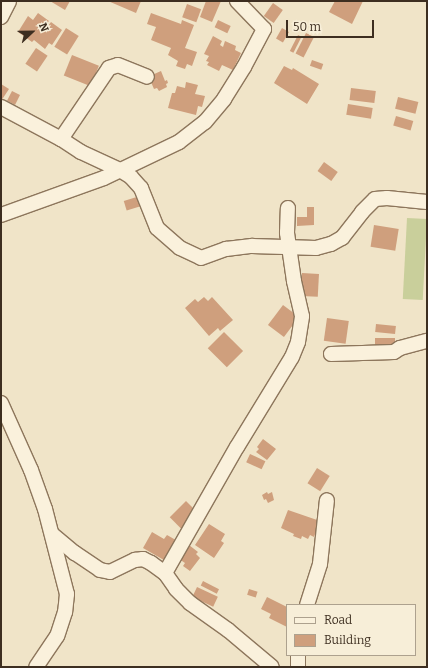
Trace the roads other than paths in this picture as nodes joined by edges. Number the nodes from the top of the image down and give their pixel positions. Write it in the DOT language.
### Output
graph roads {
  1 [pos="9,1"];
  2 [pos="237,1"];
  3 [pos="1,17"];
  4 [pos="147,76"];
  5 [pos="1,107"];
  6 [pos="61,139"];
  7 [pos="120,170"];
  8 [pos="427,202"];
  9 [pos="288,208"];
  10 [pos="1,215"];
  11 [pos="289,247"];
  12 [pos="427,341"];
  13 [pos="331,354"];
  14 [pos="1,403"];
  15 [pos="327,500"];
  16 [pos="52,534"];
  17 [pos="165,573"];
  18 [pos="307,604"];
  19 [pos="298,656"];
  20 [pos="36,667"];
  21 [pos="272,667"];
  22 [pos="298,667"];
  1 -- 3 [label="street"];
  2 -- 7 [label="street"];
  4 -- 6 [label="street"];
  5 -- 6 [label="street"];
  6 -- 7 [label="street"];
  7 -- 10 [label="street"];
  7 -- 11 [label="street"];
  8 -- 11 [label="street"];
  9 -- 11 [label="street"];
  11 -- 17 [label="street"];
  12 -- 13 [label="street"];
  14 -- 16 [label="street"];
  15 -- 18 [label="street"];
  16 -- 17 [label="street"];
  16 -- 20 [label="street"];
  17 -- 21 [label="street"];
  19 -- 22 [label="street"];
}
